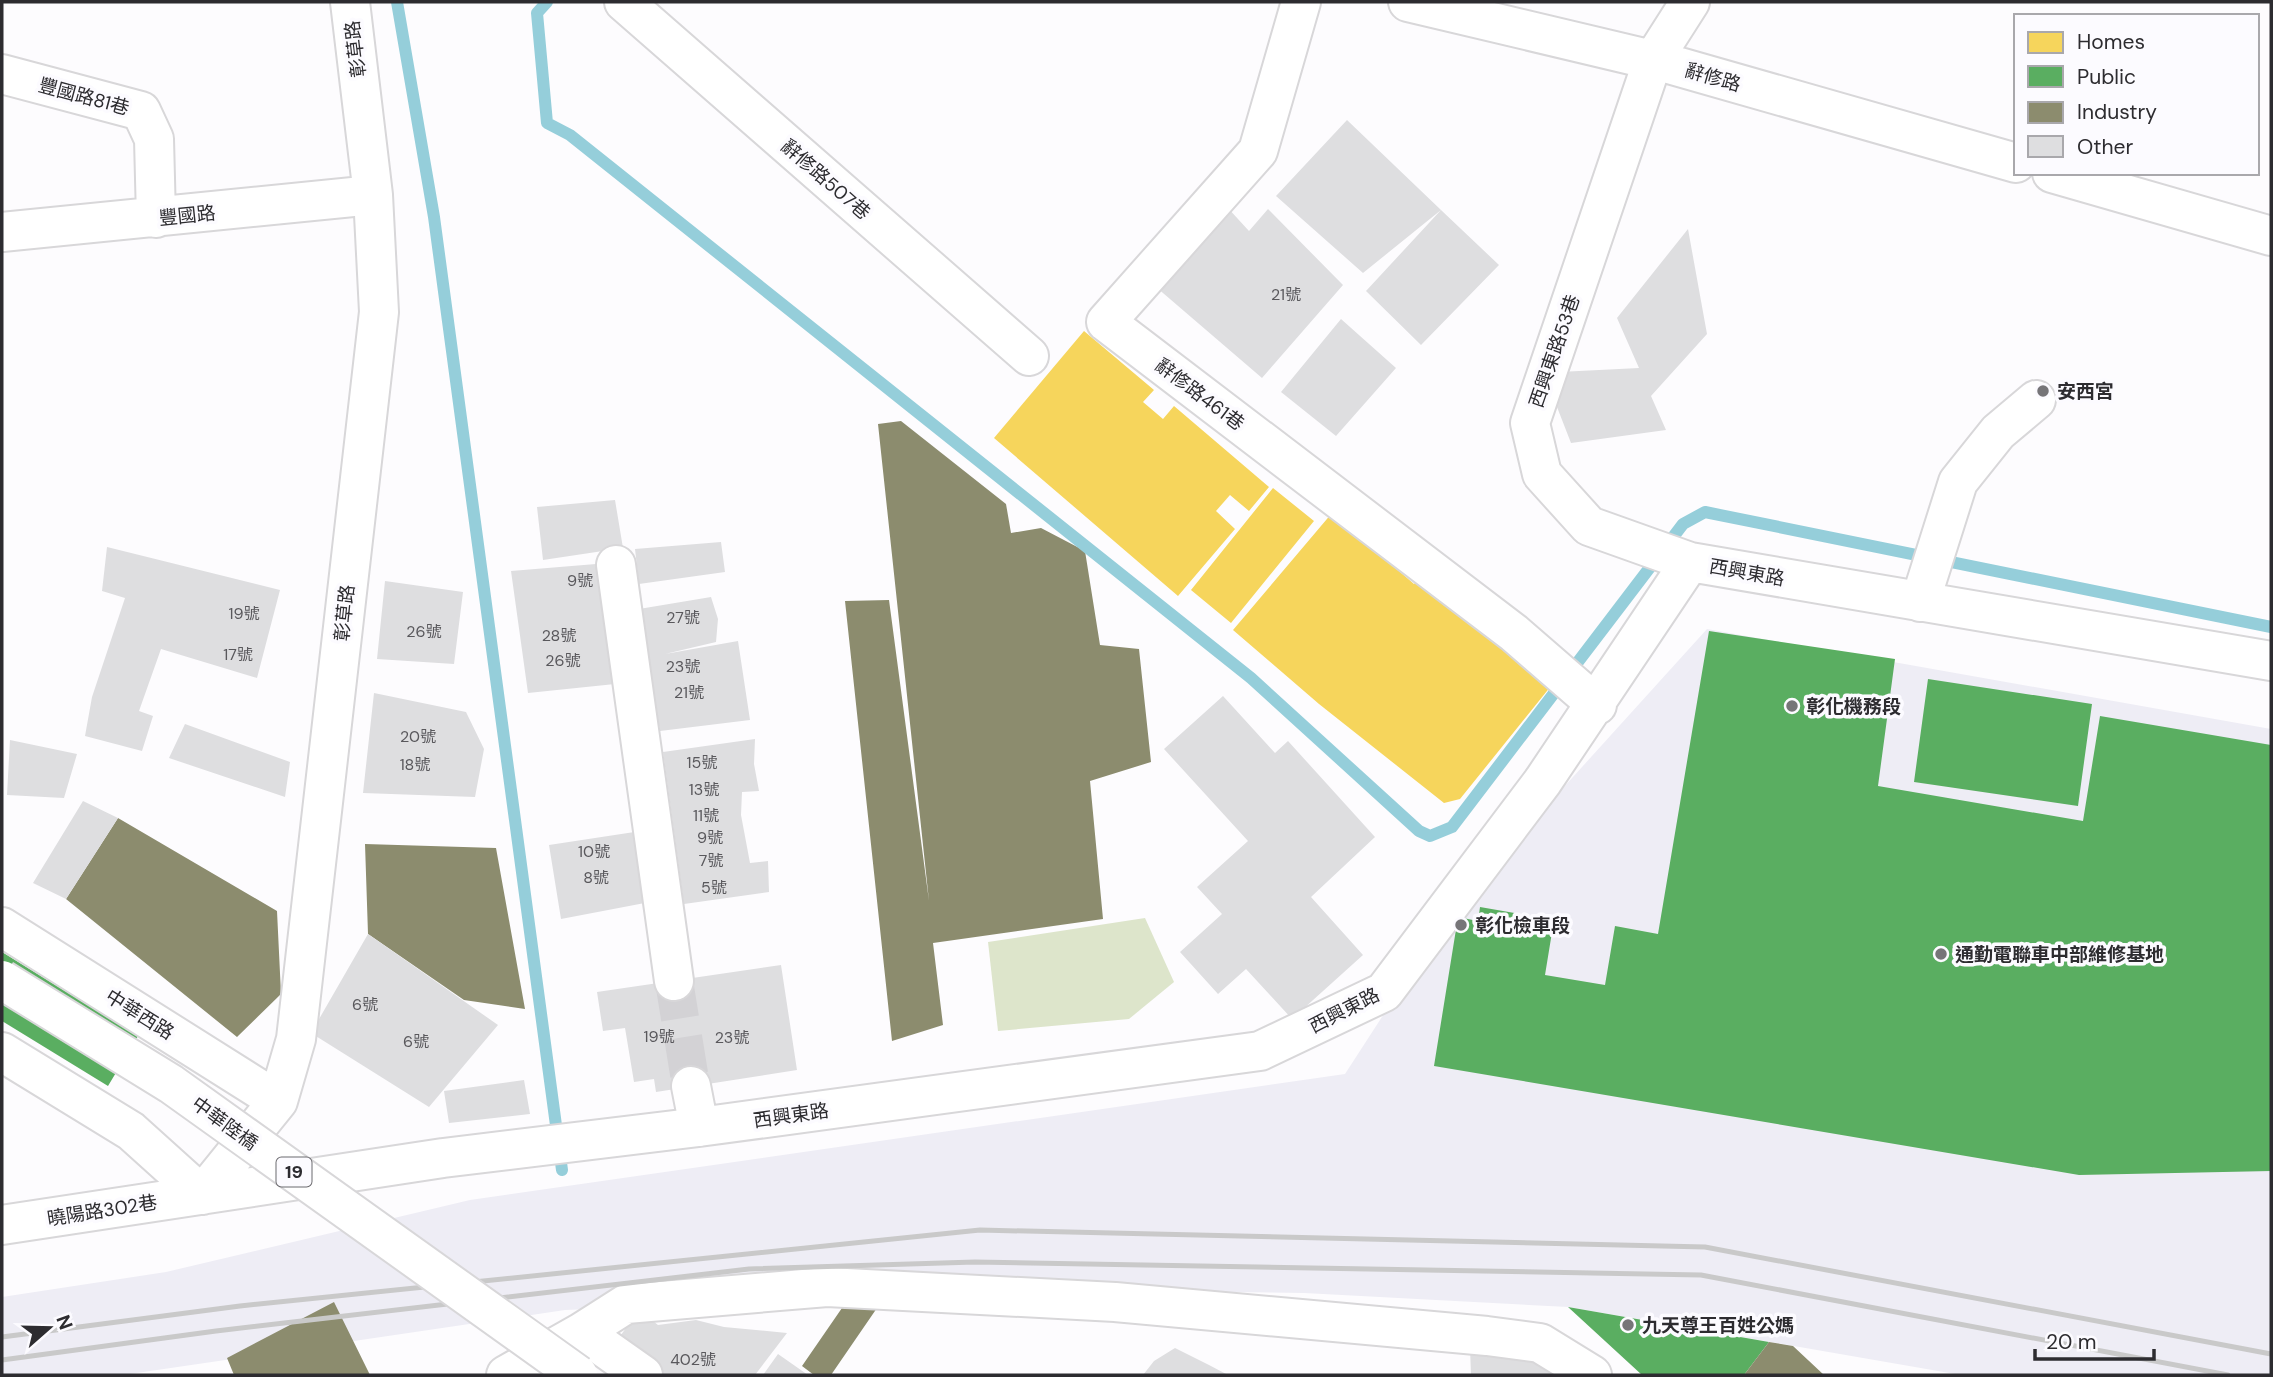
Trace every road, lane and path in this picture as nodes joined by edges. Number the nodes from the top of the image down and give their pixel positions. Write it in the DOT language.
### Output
graph roads {
  1 [pos="350,2"];
  2 [pos="624,2"];
  3 [pos="1301,2"];
  4 [pos="1408,2"];
  5 [pos="1690,2"];
  6 [pos="1653,60"];
  7 [pos="2,74"];
  8 [pos="2014,162"];
  9 [pos="2059,175"];
  10 [pos="373,195"];
  11 [pos="156,218"];
  12 [pos="2,232"];
  13 [pos="2271,236"];
  14 [pos="1028,356"];
  15 [pos="2036,400"];
  16 [pos="1690,562"];
  17 [pos="616,565"];
  18 [pos="1920,602"];
  19 [pos="2271,661"];
  20 [pos="1597,705"];
  21 [pos="2,927"];
  22 [pos="2,980"];
  23 [pos="674,981"];
  24 [pos="2,1052"];
  25 [pos="691,1086"];
  26 [pos="278,1101"];
  27 [pos="698,1127"];
  28 [pos="202,1195"];
  29 [pos="2,1226"];
  30 [pos="582,1332"];
  31 [pos="506,1375"];
  32 [pos="578,1375"];
  33 [pos="643,1375"];
  34 [pos="1592,1375"];
  1 -- 10 [label="street, 彰草路"];
  2 -- 14 [label="street, 辭修路507巷"];
  3 -- 20 [label="street, 辭修路461巷"];
  4 -- 6 [label="street, 辭修路"];
  5 -- 6 [label="street, 西興東路53巷"];
  6 -- 8 [label="street, 辭修路"];
  6 -- 16 [label="street, 西興東路53巷"];
  7 -- 11 [label="street, 豐國路81巷"];
  9 -- 13 [label="street"];
  10 -- 11 [label="street, 豐國路"];
  10 -- 26 [label="street, 彰草路"];
  11 -- 12 [label="street, 豐國路"];
  15 -- 18 [label="street"];
  16 -- 18 [label="street, 西興東路"];
  16 -- 20 [label="street, 西興東路"];
  17 -- 23 [label="street"];
  18 -- 19 [label="street, 西興東路"];
  20 -- 27 [label="street, 西興東路"];
  21 -- 26 [label="street, 中華西路"];
  22 -- 32 [label="street, 中華陸橋 / 19, bridge"];
  24 -- 28 [label="street"];
  25 -- 27 [label="street"];
  26 -- 28 [label="street, 彰草路"];
  27 -- 28 [label="street, 西興東路"];
  28 -- 29 [label="street, 曉陽路302巷"];
  30 -- 31 [label="street"];
  30 -- 33 [label="street"];
  30 -- 34 [label="street"];
}
